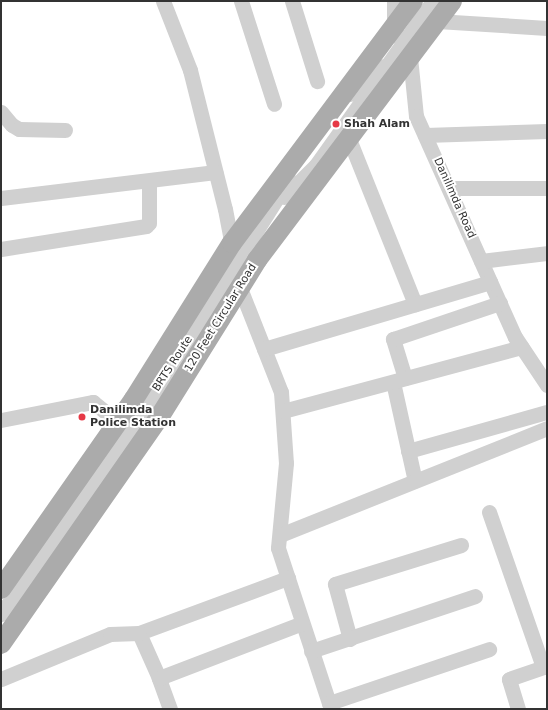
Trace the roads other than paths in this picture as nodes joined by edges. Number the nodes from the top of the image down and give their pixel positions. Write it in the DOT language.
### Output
graph roads {
  1 [pos="164,1"];
  2 [pos="241,1"];
  3 [pos="292,1"];
  4 [pos="394,1"];
  5 [pos="414,1"];
  6 [pos="433,1"];
  7 [pos="452,1"];
  8 [pos="437,21"];
  9 [pos="547,28"];
  10 [pos="402,42"];
  11 [pos="317,81"];
  12 [pos="274,104"];
  13 [pos="1,112"];
  14 [pos="65,130"];
  15 [pos="547,131"];
  16 [pos="425,135"];
  17 [pos="349,140"];
  18 [pos="215,172"];
  19 [pos="149,182"];
  20 [pos="450,188"];
  21 [pos="547,188"];
  22 [pos="1,198"];
  23 [pos="232,243"];
  24 [pos="1,249"];
  25 [pos="547,253"];
  26 [pos="481,260"];
  27 [pos="234,268"];
  28 [pos="490,282"];
  29 [pos="240,288"];
  30 [pos="500,303"];
  31 [pos="415,304"];
  32 [pos="522,347"];
  33 [pos="264,349"];
  34 [pos="399,380"];
  35 [pos="547,385"];
  36 [pos="283,411"];
  37 [pos="547,412"];
  38 [pos="1,420"];
  39 [pos="118,422"];
  40 [pos="547,428"];
  41 [pos="408,451"];
  42 [pos="415,481"];
  43 [pos="489,512"];
  44 [pos="280,535"];
  45 [pos="461,545"];
  46 [pos="288,578"];
  47 [pos="1,589"];
  48 [pos="475,596"];
  49 [pos="1,614"];
  50 [pos="302,623"];
  51 [pos="139,633"];
  52 [pos="350,639"];
  53 [pos="1,644"];
  54 [pos="489,649"];
  55 [pos="311,651"];
  56 [pos="545,666"];
  57 [pos="158,678"];
  58 [pos="1,679"];
  59 [pos="330,706"];
  60 [pos="170,709"];
  61 [pos="518,709"];
  1 -- 18 [label="street"];
  2 -- 12 [label="street"];
  3 -- 11 [label="street"];
  4 -- 10 [label="street, Danilimda Road"];
  5 -- 10 [label="main road, 120 Feet Circular Road"];
  6 -- 10 [label="street"];
  7 -- 8 [label="main road, 120 Feet Circular Road"];
  8 -- 9 [label="street"];
  8 -- 10 [label="main road, 120 Feet Circular Road"];
  10 -- 16 [label="street, Danilimda Road"];
  10 -- 17 [label="main road, 120 Feet Circular Road"];
  10 -- 23 [label="main road, 120 Feet Circular Road"];
  10 -- 27 [label="street, BRTS Route"];
  13 -- 14 [label="street"];
  15 -- 16 [label="street"];
  16 -- 20 [label="street, Danilimda Road"];
  17 -- 29 [label="main road, 120 Feet Circular Road"];
  17 -- 31 [label="street"];
  18 -- 19 [label="street"];
  18 -- 23 [label="street"];
  19 -- 22 [label="street"];
  19 -- 24 [label="street"];
  20 -- 21 [label="street"];
  20 -- 26 [label="street, Danilimda Road"];
  23 -- 27 [label="street"];
  23 -- 39 [label="main road, 120 Feet Circular Road"];
  25 -- 26 [label="street"];
  26 -- 28 [label="street, Danilimda Road"];
  27 -- 29 [label="street"];
  27 -- 49 [label="street, BRTS Route"];
  28 -- 30 [label="street, Danilimda Road"];
  28 -- 31 [label="street"];
  29 -- 33 [label="street"];
  29 -- 53 [label="main road, 120 Feet Circular Road"];
  30 -- 32 [label="street, Danilimda Road"];
  30 -- 34 [label="street"];
  31 -- 33 [label="street"];
  32 -- 34 [label="street"];
  32 -- 35 [label="street, Danilimda Road"];
  33 -- 36 [label="street"];
  34 -- 36 [label="street"];
  34 -- 41 [label="street"];
  36 -- 44 [label="street"];
  37 -- 41 [label="street"];
  38 -- 39 [label="street"];
  39 -- 47 [label="main road, 120 Feet Circular Road"];
  40 -- 42 [label="street"];
  41 -- 42 [label="street"];
  42 -- 44 [label="street"];
  43 -- 56 [label="street"];
  44 -- 46 [label="street"];
  45 -- 52 [label="street"];
  46 -- 50 [label="street"];
  46 -- 51 [label="street"];
  48 -- 52 [label="street"];
  50 -- 55 [label="street"];
  50 -- 57 [label="street"];
  51 -- 57 [label="street"];
  51 -- 58 [label="street"];
  52 -- 55 [label="street"];
  54 -- 59 [label="street"];
  55 -- 59 [label="street"];
  56 -- 61 [label="street"];
  57 -- 60 [label="street"];
}
